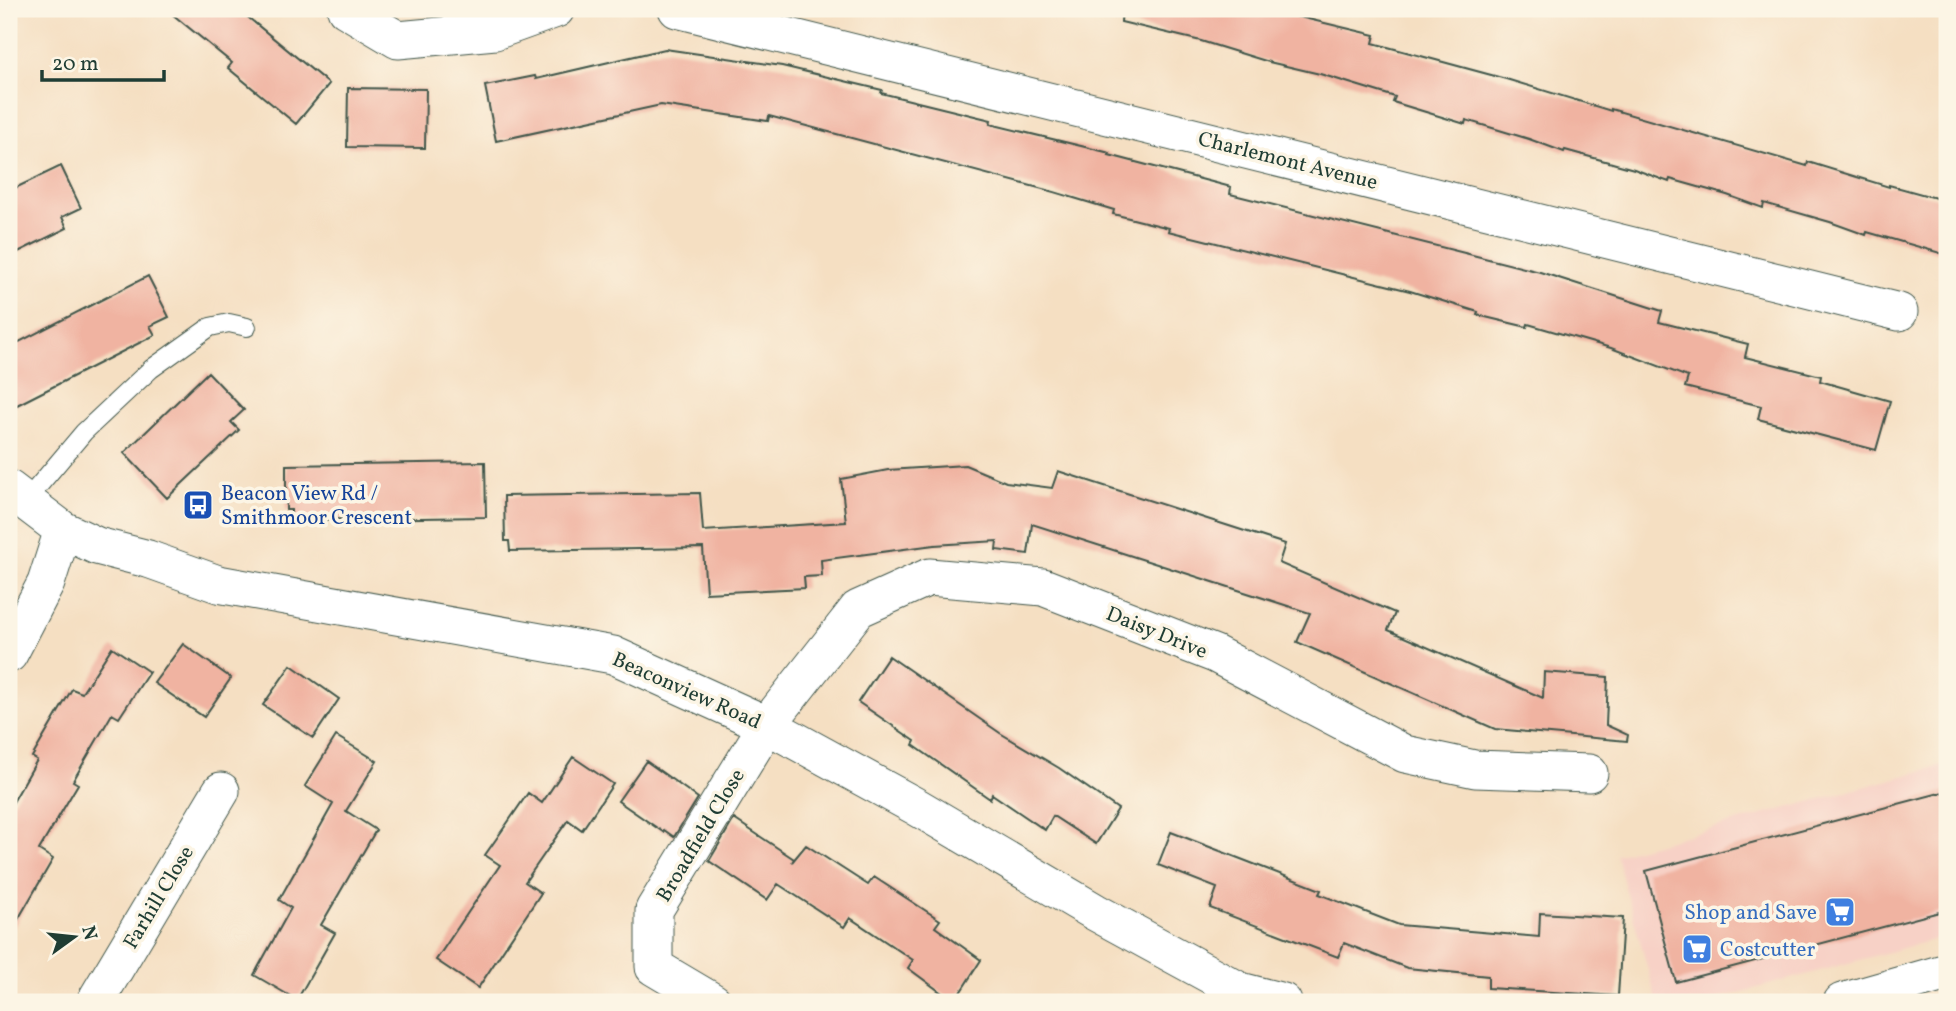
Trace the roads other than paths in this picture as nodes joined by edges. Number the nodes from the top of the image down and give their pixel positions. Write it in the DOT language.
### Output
graph roads {
  1 [pos="346,9"];
  2 [pos="556,9"];
  3 [pos="677,9"];
  4 [pos="1899,312"];
  5 [pos="247,327"];
  6 [pos="17,495"];
  7 [pos="63,530"];
  8 [pos="10,646"];
  9 [pos="767,725"];
  10 [pos="1589,773"];
  11 [pos="221,791"];
  12 [pos="1947,972"];
  13 [pos="1886,996"];
  14 [pos="95,1002"];
  15 [pos="713,1002"];
  16 [pos="1283,1002"];
  17 [pos="1842,1002"];
  1 -- 2 [label="street"];
  3 -- 4 [label="street, Charlemont Avenue"];
  5 -- 6 [label="lane"];
  6 -- 7 [label="street, Beaconview Road"];
  7 -- 8 [label="street"];
  7 -- 9 [label="street, Beaconview Road"];
  9 -- 10 [label="street, Daisy Drive"];
  9 -- 15 [label="street, Broadfield Close"];
  9 -- 16 [label="street, Beaconview Road"];
  11 -- 14 [label="street, Farhill Close"];
  12 -- 13 [label="street"];
  13 -- 17 [label="street"];
}
